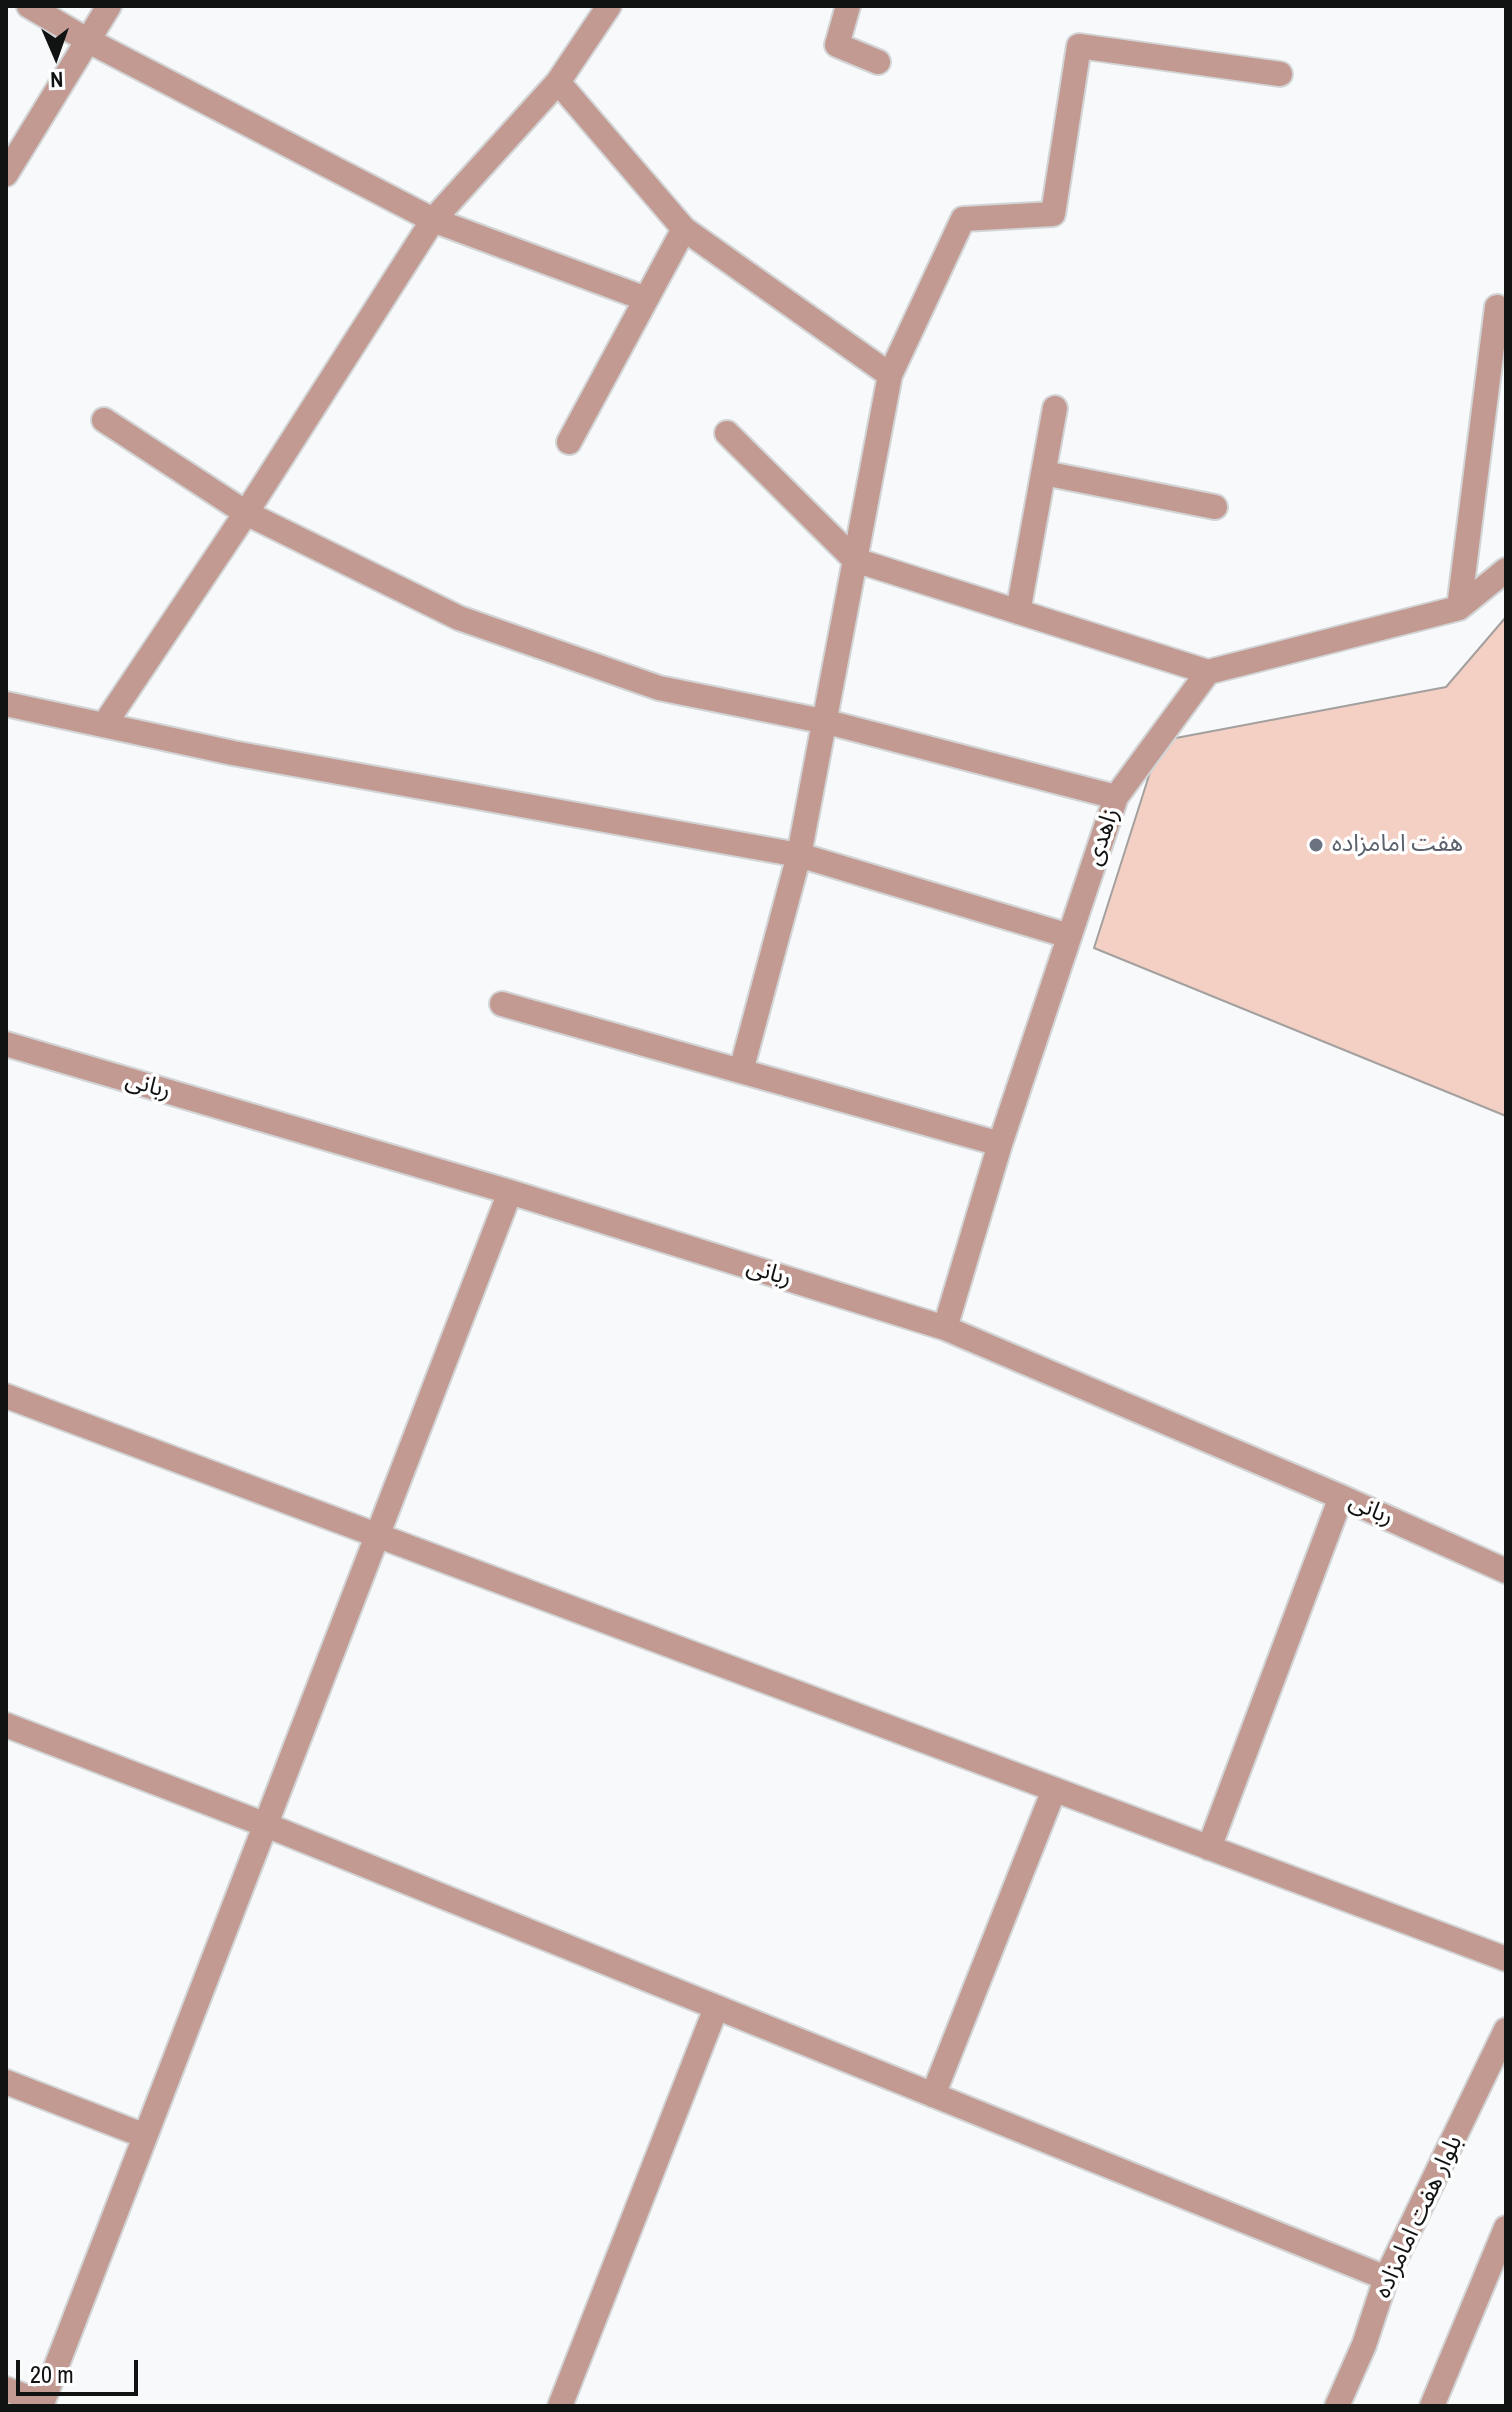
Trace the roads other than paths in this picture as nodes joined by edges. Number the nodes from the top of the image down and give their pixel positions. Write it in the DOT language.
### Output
graph roads {
  1 [pos="29,6"];
  2 [pos="109,6"];
  3 [pos="609,6"];
  4 [pos="848,6"];
  5 [pos="87,40"];
  6 [pos="878,62"];
  7 [pos="1280,74"];
  8 [pos="558,82"];
  9 [pos="6,174"];
  10 [pos="433,220"];
  11 [pos="684,229"];
  12 [pos="646,299"];
  13 [pos="1497,307"];
  14 [pos="890,375"];
  15 [pos="1055,408"];
  16 [pos="104,420"];
  17 [pos="727,433"];
  18 [pos="569,442"];
  19 [pos="1044,473"];
  20 [pos="1215,507"];
  21 [pos="246,513"];
  22 [pos="855,560"];
  23 [pos="1506,570"];
  24 [pos="1459,608"];
  25 [pos="1018,612"];
  26 [pos="1208,672"];
  27 [pos="6,704"];
  28 [pos="827,722"];
  29 [pos="104,725"];
  30 [pos="1116,797"];
  31 [pos="799,855"];
  32 [pos="1069,936"];
  33 [pos="502,1004"];
  34 [pos="6,1044"];
  35 [pos="741,1071"];
  36 [pos="1000,1144"];
  37 [pos="510,1192"];
  38 [pos="945,1328"];
  39 [pos="6,1396"];
  40 [pos="1341,1497"];
  41 [pos="377,1536"];
  42 [pos="1506,1571"];
  43 [pos="6,1725"];
  44 [pos="1054,1790"];
  45 [pos="266,1825"];
  46 [pos="1209,1848"];
  47 [pos="1506,1959"];
  48 [pos="716,2008"];
  49 [pos="1506,2030"];
  50 [pos="1498,2070"];
  51 [pos="6,2082"];
  52 [pos="933,2095"];
  53 [pos="145,2136"];
  54 [pos="1506,2228"];
  55 [pos="1386,2278"];
  56 [pos="6,2389"];
  57 [pos="41,2405"];
  58 [pos="560,2406"];
  59 [pos="1337,2406"];
  60 [pos="1432,2406"];
  1 -- 5 [label="street"];
  2 -- 5 [label="street"];
  3 -- 8 [label="street"];
  4 -- 6 [label="street"];
  5 -- 9 [label="street"];
  5 -- 10 [label="street"];
  7 -- 14 [label="street"];
  8 -- 10 [label="street"];
  8 -- 11 [label="street"];
  10 -- 12 [label="street"];
  10 -- 21 [label="street"];
  11 -- 12 [label="street"];
  11 -- 14 [label="street"];
  12 -- 18 [label="street"];
  13 -- 24 [label="street"];
  14 -- 22 [label="street"];
  15 -- 19 [label="street"];
  16 -- 21 [label="street"];
  17 -- 22 [label="street"];
  19 -- 20 [label="street"];
  19 -- 25 [label="street"];
  21 -- 28 [label="street"];
  21 -- 29 [label="street"];
  22 -- 25 [label="street"];
  22 -- 28 [label="street"];
  23 -- 24 [label="street"];
  24 -- 26 [label="street"];
  25 -- 26 [label="street"];
  26 -- 30 [label="street, زاهدی"];
  27 -- 29 [label="street"];
  28 -- 30 [label="street"];
  28 -- 31 [label="street"];
  29 -- 31 [label="street"];
  30 -- 32 [label="street, زاهدی"];
  31 -- 32 [label="street"];
  31 -- 35 [label="street"];
  32 -- 36 [label="street, زاهدی"];
  33 -- 35 [label="street"];
  34 -- 37 [label="street, ربانی"];
  35 -- 36 [label="street"];
  36 -- 38 [label="street, زاهدی"];
  37 -- 38 [label="street, ربانی"];
  37 -- 41 [label="street"];
  38 -- 40 [label="street, ربانی"];
  39 -- 41 [label="street"];
  40 -- 42 [label="street, ربانی"];
  40 -- 46 [label="street"];
  41 -- 44 [label="street"];
  41 -- 45 [label="street"];
  43 -- 45 [label="street"];
  44 -- 46 [label="street"];
  44 -- 52 [label="street"];
  45 -- 48 [label="street"];
  45 -- 53 [label="street"];
  46 -- 47 [label="street"];
  48 -- 52 [label="street"];
  48 -- 58 [label="street"];
  49 -- 50 [label="street, بلوار هفت امامزاده"];
  50 -- 55 [label="street, بلوار هفت امامزاده"];
  51 -- 53 [label="street"];
  52 -- 55 [label="street"];
  53 -- 57 [label="street"];
  54 -- 60 [label="street"];
  55 -- 59 [label="street, بلوار هفت امامزاده"];
  56 -- 57 [label="street"];
}
